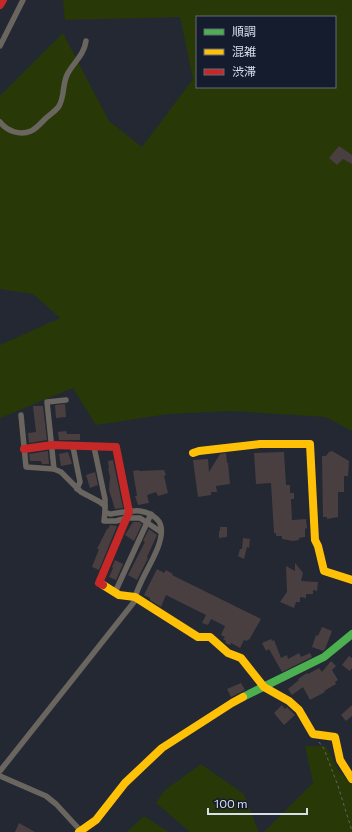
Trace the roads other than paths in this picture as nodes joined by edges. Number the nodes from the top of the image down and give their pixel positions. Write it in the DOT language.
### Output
graph roads {
  1 [pos="3,0"];
  2 [pos="23,0"];
  3 [pos="0,5"];
  4 [pos="86,41"];
  5 [pos="0,46"];
  6 [pos="0,122"];
  7 [pos="66,400"];
  8 [pos="21,415"];
  9 [pos="52,445"];
  10 [pos="73,446"];
  11 [pos="94,447"];
  12 [pos="24,449"];
  13 [pos="193,453"];
  14 [pos="54,469"];
  15 [pos="77,489"];
  16 [pos="105,509"];
  17 [pos="151,514"];
  18 [pos="128,515"];
  19 [pos="147,522"];
  20 [pos="161,532"];
  21 [pos="352,580"];
  22 [pos="114,592"];
  23 [pos="135,598"];
  24 [pos="352,634"];
  25 [pos="264,687"];
  26 [pos="0,771"];
  27 [pos="0,776"];
  28 [pos="352,779"];
  29 [pos="80,831"];
  1 -- 3 [label="main road"];
  2 -- 5 [label="street"];
  4 -- 6 [label="street"];
  7 -- 9 [label="street"];
  8 -- 12 [label="street"];
  9 -- 10 [label="main road"];
  9 -- 12 [label="main road"];
  9 -- 14 [label="street"];
  10 -- 11 [label="main road"];
  10 -- 15 [label="street"];
  11 -- 16 [label="street"];
  11 -- 18 [label="main road"];
  12 -- 14 [label="street"];
  13 -- 21 [label="main road"];
  14 -- 15 [label="street"];
  15 -- 16 [label="street"];
  16 -- 18 [label="street"];
  17 -- 18 [label="street"];
  17 -- 19 [label="street"];
  17 -- 20 [label="street"];
  18 -- 19 [label="street"];
  18 -- 22 [label="main road"];
  19 -- 20 [label="street"];
  19 -- 22 [label="street"];
  20 -- 23 [label="street"];
  22 -- 23 [label="main road"];
  23 -- 25 [label="main road"];
  23 -- 26 [label="street"];
  24 -- 25 [label="main road"];
  25 -- 28 [label="main road"];
  25 -- 29 [label="main road"];
  27 -- 29 [label="street"];
}
